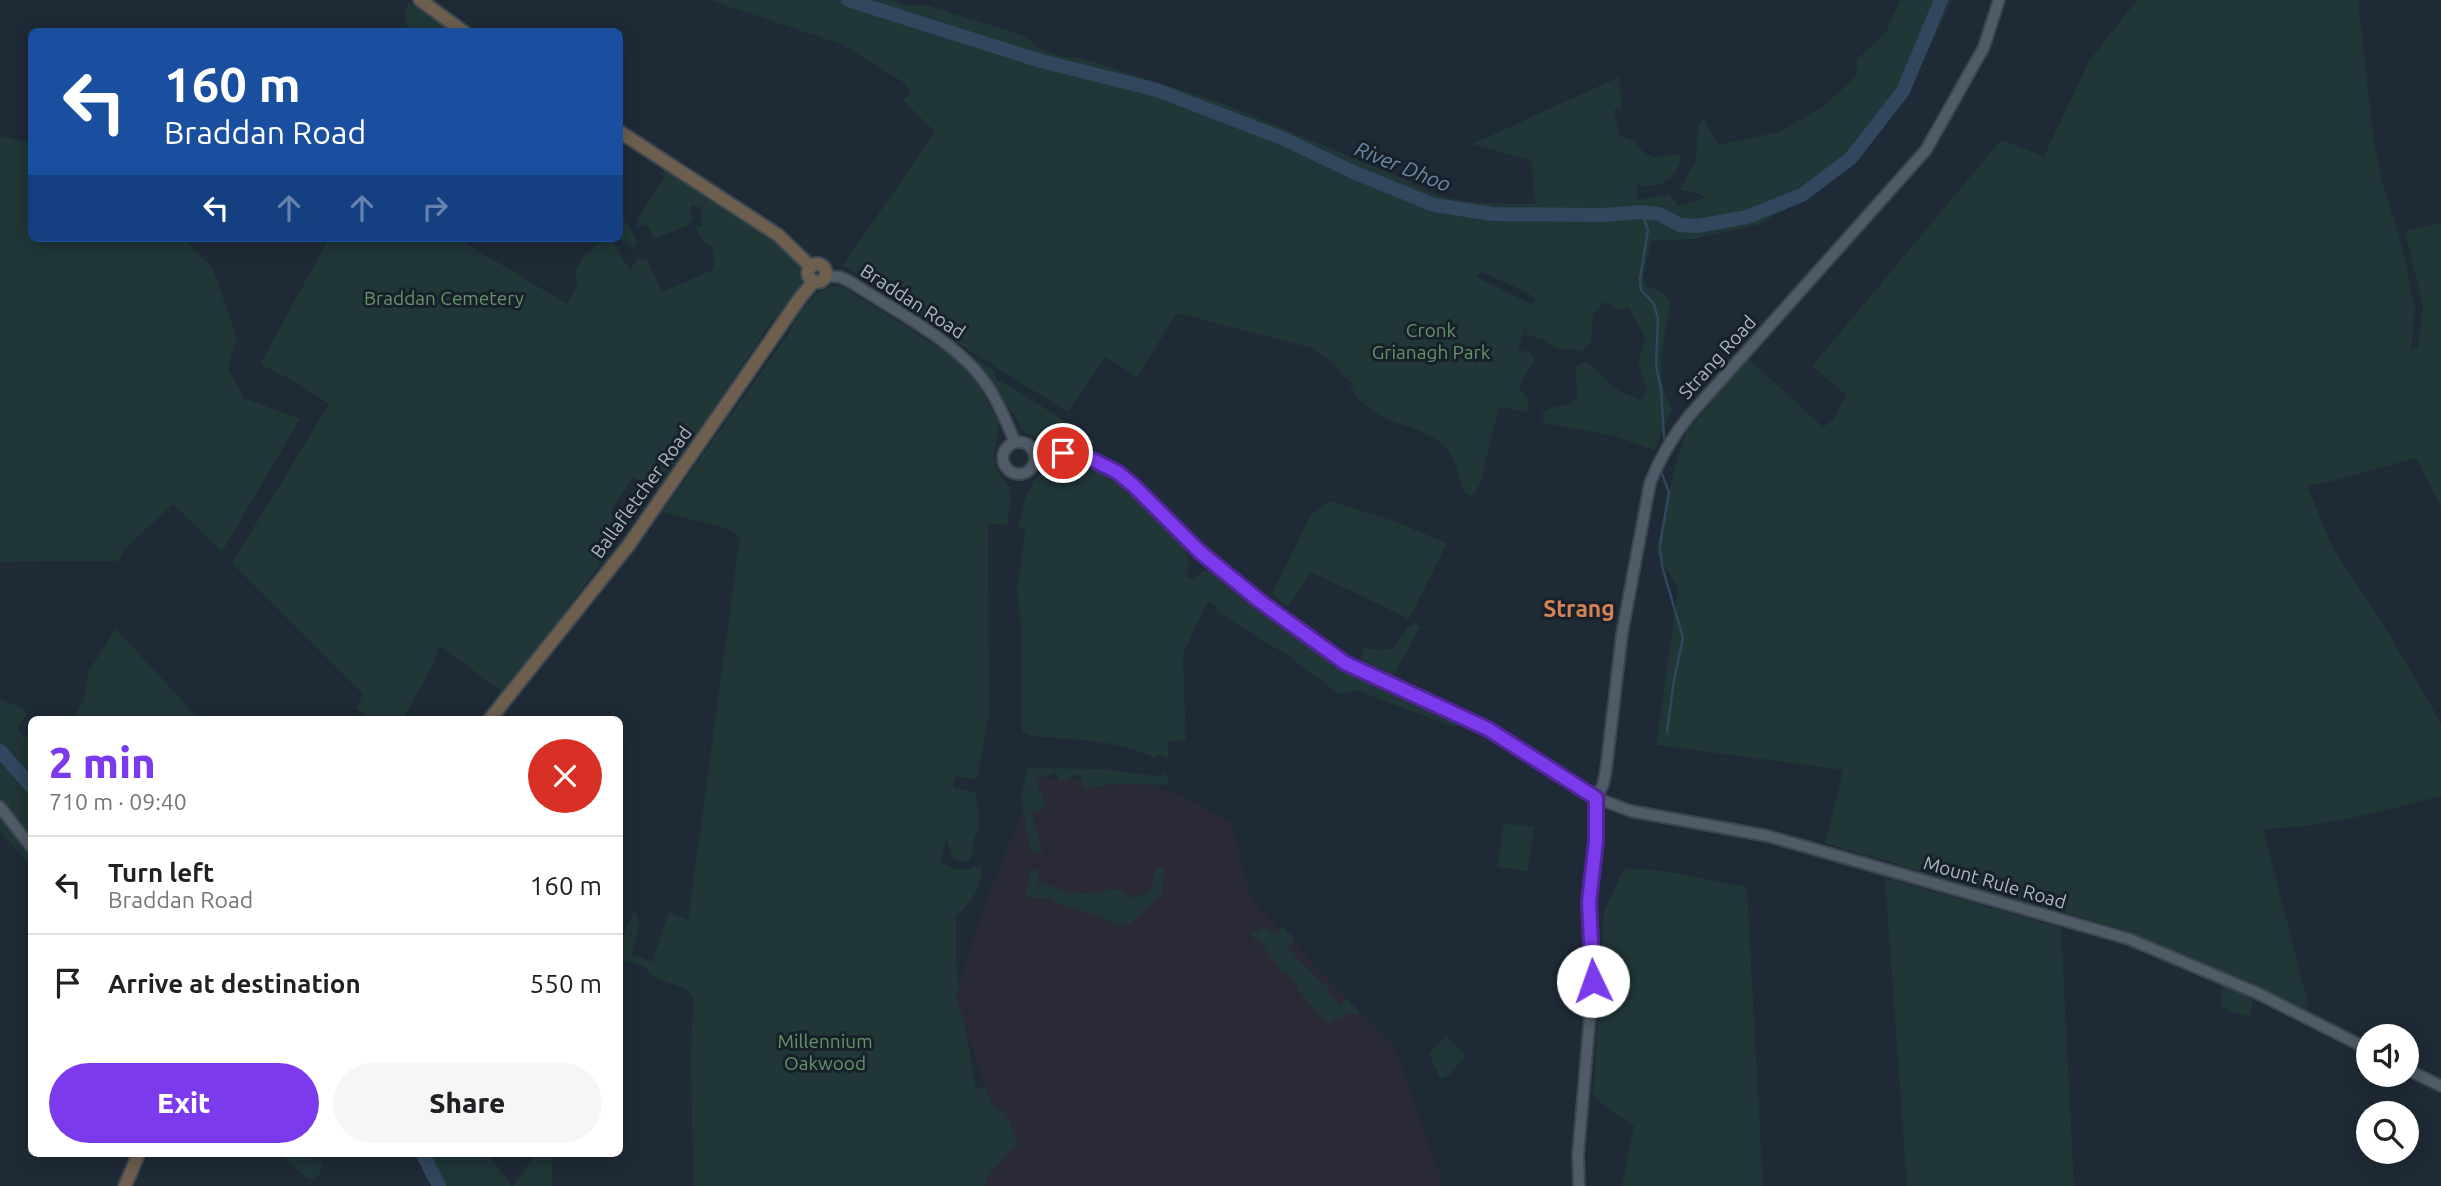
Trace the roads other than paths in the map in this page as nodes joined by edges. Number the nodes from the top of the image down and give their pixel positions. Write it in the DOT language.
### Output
graph roads {
  1 [pos="420,0"];
  2 [pos="1999,0"];
  3 [pos="458,28"];
  4 [pos="623,134"];
  5 [pos="820,278"];
  6 [pos="1015,442"];
  7 [pos="1035,456"];
  8 [pos="492,716"];
  9 [pos="1596,798"];
  10 [pos="0,807"];
  11 [pos="28,843"];
  12 [pos="2356,1043"];
  13 [pos="2419,1075"];
  14 [pos="2441,1086"];
  15 [pos="136,1157"];
  16 [pos="125,1186"];
  17 [pos="1579,1186"];
  1 -- 3 [label="highway"];
  2 -- 9 [label="main road, Strang Road"];
  4 -- 5 [label="highway"];
  5 -- 6 [label="main road, Braddan Road"];
  5 -- 8 [label="highway, Ballafletcher Road"];
  6 -- 7 [label="main road"];
  6 -- 7 [label="main road"];
  7 -- 9 [label="main road"];
  9 -- 12 [label="main road, Mount Rule Road"];
  9 -- 17 [label="main road, Strang Road"];
  10 -- 11 [label="main road"];
  13 -- 14 [label="main road"];
  15 -- 16 [label="highway"];
}
